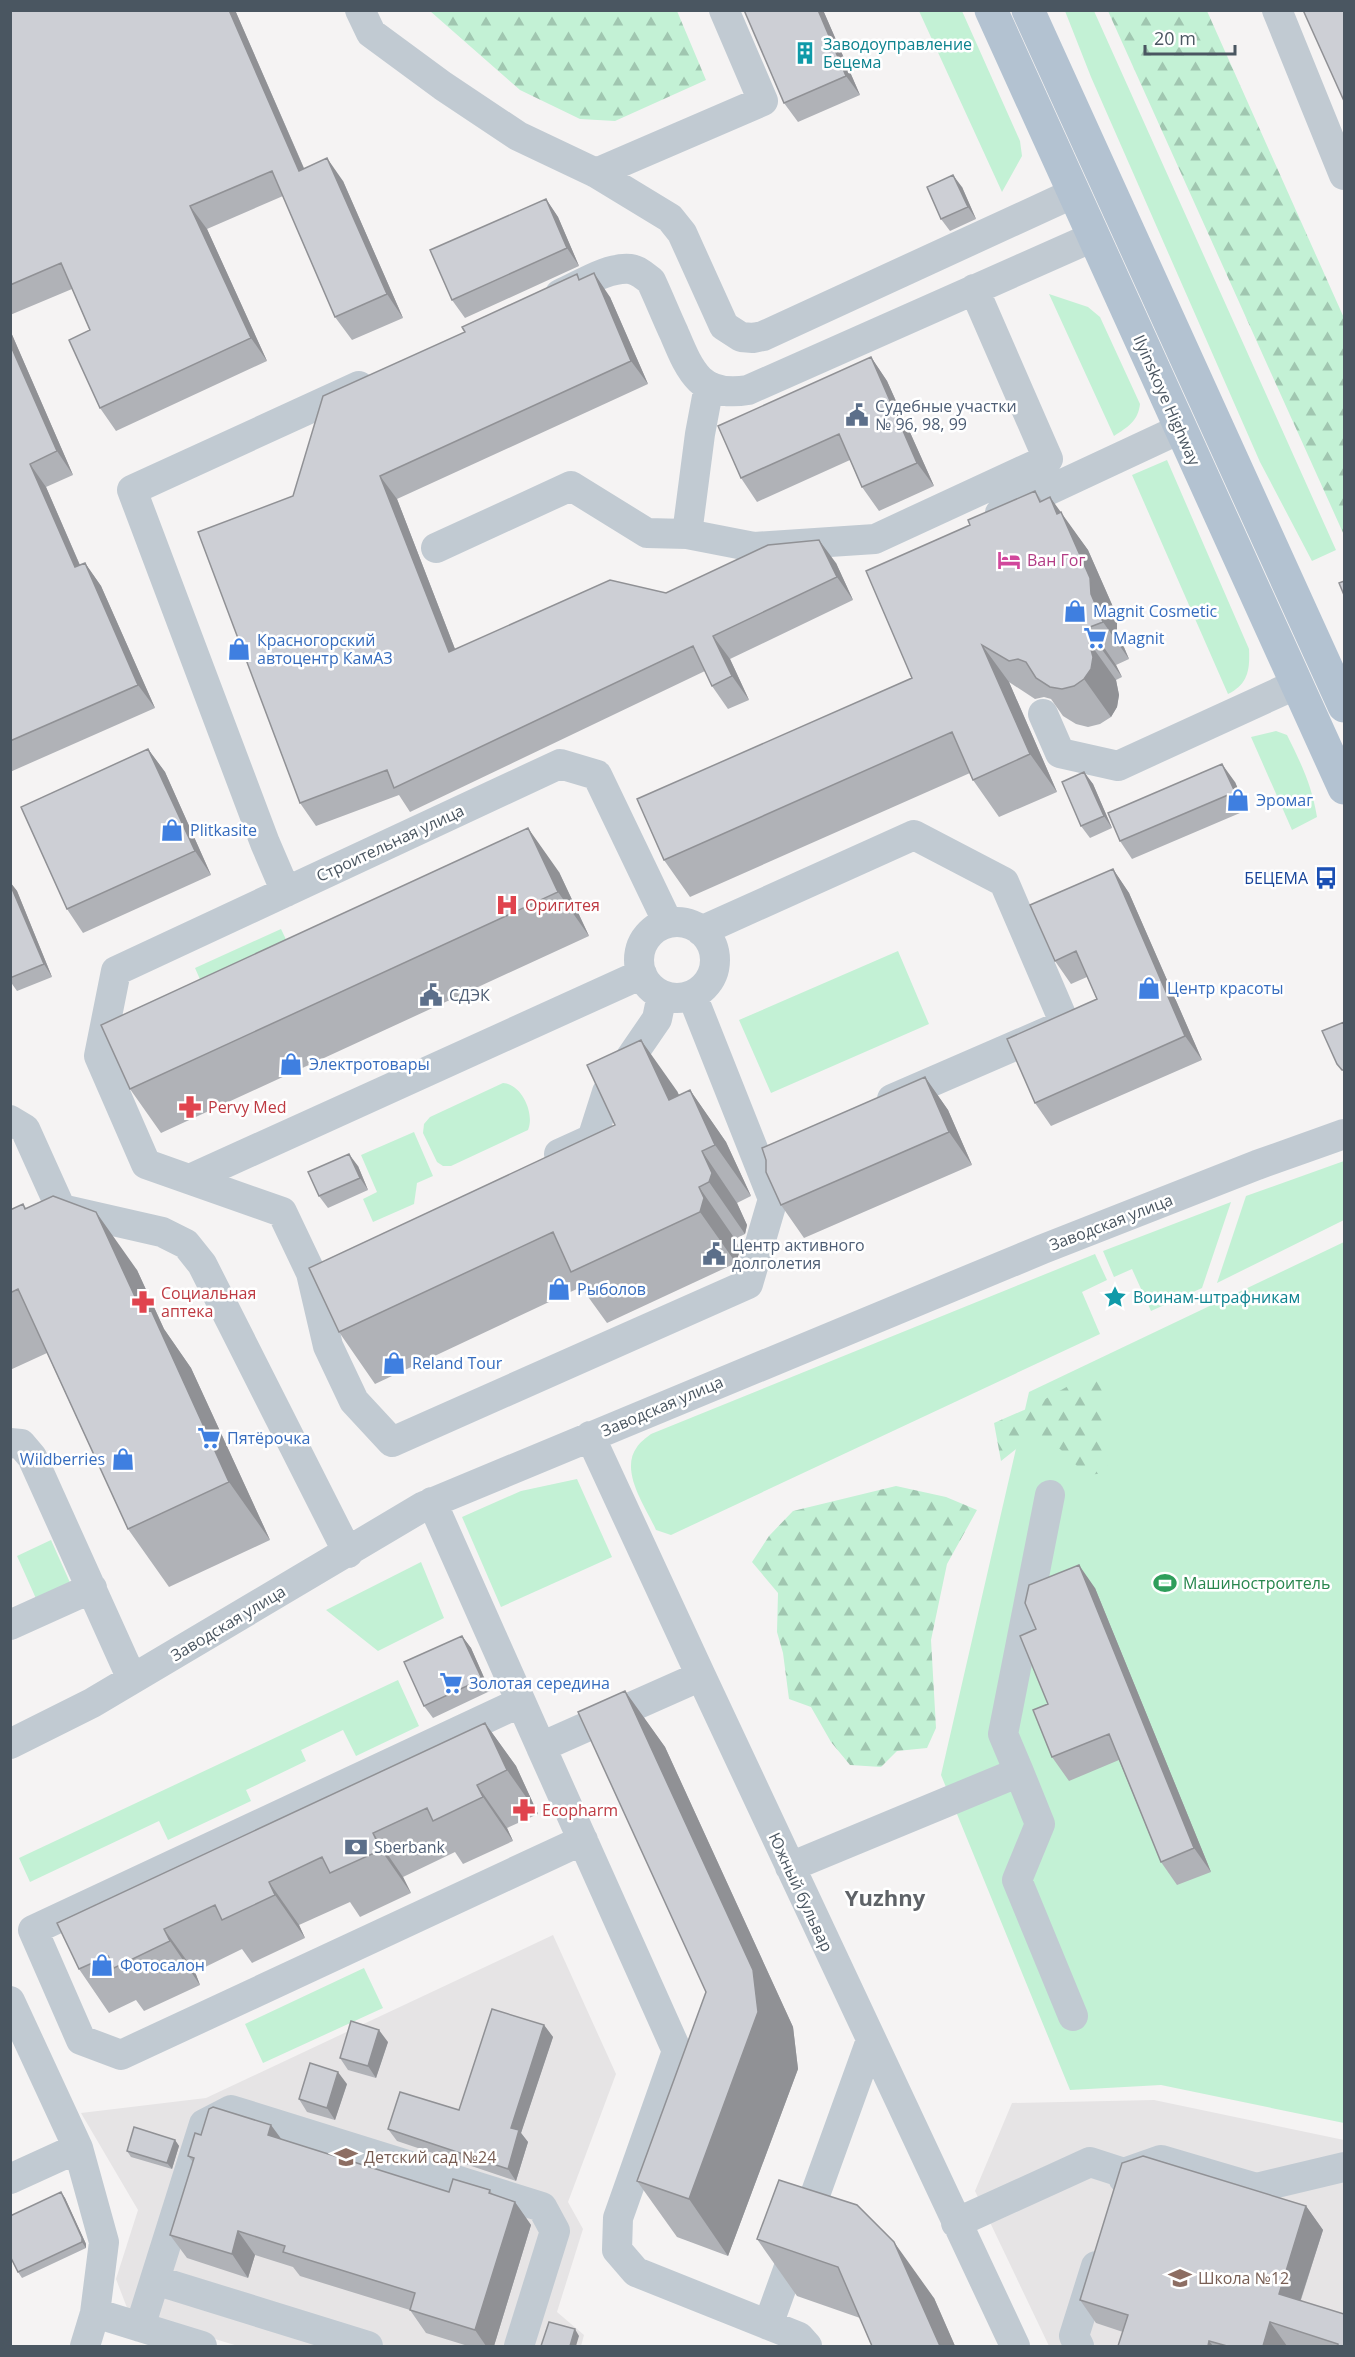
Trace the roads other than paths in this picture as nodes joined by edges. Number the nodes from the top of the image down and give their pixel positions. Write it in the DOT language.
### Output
graph roads {
  1 [pos="360,10"];
  2 [pos="724,10"];
  3 [pos="991,10"];
  4 [pos="1028,10"];
  5 [pos="1277,10"];
  6 [pos="596,173"];
  7 [pos="1344,175"];
  8 [pos="1074,193"];
  9 [pos="1093,237"];
  10 [pos="974,290"];
  11 [pos="539,304"];
  12 [pos="379,377"];
  13 [pos="709,386"];
  14 [pos="1180,429"];
  15 [pos="978,524"];
  16 [pos="687,534"];
  17 [pos="436,548"];
  18 [pos="1297,684"];
  19 [pos="1344,706"];
  20 [pos="1043,714"];
  21 [pos="1344,788"];
  22 [pos="286,892"];
  23 [pos="668,923"];
  24 [pos="701,931"];
  25 [pos="642,974"];
  26 [pos="692,994"];
  27 [pos="662,995"];
  28 [pos="867,1110"];
  29 [pos="10,1120"];
  30 [pos="1344,1134"];
  31 [pos="538,1164"];
  32 [pos="190,1179"];
  33 [pos="62,1209"];
  34 [pos="10,1232"];
  35 [pos="591,1436"];
  36 [pos="10,1443"];
  37 [pos="1050,1495"];
  38 [pos="432,1502"];
  39 [pos="348,1553"];
  40 [pos="92,1588"];
  41 [pos="10,1625"];
  42 [pos="701,1676"];
  43 [pos="132,1679"];
  44 [pos="521,1702"];
  45 [pos="10,1744"];
  46 [pos="541,1747"];
  47 [pos="1019,1772"];
  48 [pos="583,1840"];
  49 [pos="789,1867"];
  50 [pos="10,2001"];
  51 [pos="1072,2016"];
  52 [pos="872,2040"];
  53 [pos="78,2148"];
  54 [pos="1344,2167"];
  55 [pos="1124,2173"];
  56 [pos="10,2180"];
  57 [pos="1114,2206"];
  58 [pos="956,2223"];
  59 [pos="1104,2238"];
  60 [pos="155,2280"];
  61 [pos="95,2313"];
  62 [pos="768,2325"];
  63 [pos="140,2327"];
  64 [pos="85,2346"];
  65 [pos="202,2346"];
  66 [pos="368,2346"];
  67 [pos="519,2346"];
  68 [pos="807,2346"];
  69 [pos="1015,2346"];
  70 [pos="1079,2346"];
  1 -- 6 [label="street"];
  2 -- 6 [label="street"];
  3 -- 8 [label="main road, Ilyinskoye Highway"];
  4 -- 19 [label="main road"];
  5 -- 7 [label="street"];
  6 -- 8 [label="street"];
  8 -- 9 [label="main road, Ilyinskoye Highway"];
  9 -- 10 [label="street"];
  9 -- 14 [label="main road, Ilyinskoye Highway"];
  10 -- 13 [label="street"];
  10 -- 16 [label="street"];
  11 -- 13 [label="street"];
  12 -- 22 [label="street"];
  13 -- 16 [label="street"];
  14 -- 15 [label="street"];
  14 -- 18 [label="main road, Ilyinskoye Highway"];
  16 -- 17 [label="street"];
  18 -- 20 [label="street"];
  18 -- 21 [label="main road, Ilyinskoye Highway"];
  22 -- 23 [label="street, Строительная улица"];
  22 -- 32 [label="street, Строительная улица"];
  23 -- 24 [label="street"];
  23 -- 25 [label="street"];
  24 -- 26 [label="street"];
  24 -- 28 [label="street"];
  25 -- 27 [label="street"];
  25 -- 32 [label="street"];
  26 -- 27 [label="street"];
  26 -- 32 [label="street"];
  27 -- 31 [label="street"];
  29 -- 33 [label="street"];
  30 -- 35 [label="street, Заводская улица"];
  33 -- 34 [label="street"];
  33 -- 39 [label="street"];
  35 -- 38 [label="street, Заводская улица"];
  35 -- 42 [label="street, Южный бульвар"];
  36 -- 40 [label="street"];
  37 -- 47 [label="street"];
  38 -- 39 [label="street, Заводская улица"];
  38 -- 44 [label="street"];
  39 -- 43 [label="street, Заводская улица"];
  40 -- 41 [label="street"];
  40 -- 43 [label="street"];
  42 -- 46 [label="street"];
  42 -- 49 [label="street, Южный бульвар"];
  43 -- 45 [label="street, Заводская улица"];
  44 -- 46 [label="street"];
  44 -- 48 [label="street"];
  46 -- 48 [label="street"];
  47 -- 49 [label="street"];
  47 -- 51 [label="street"];
  48 -- 62 [label="street"];
  49 -- 52 [label="street, Южный бульвар"];
  50 -- 53 [label="street"];
  52 -- 58 [label="street, Южный бульвар"];
  52 -- 62 [label="street"];
  53 -- 56 [label="street"];
  53 -- 61 [label="street"];
  54 -- 55 [label="street"];
  55 -- 57 [label="street"];
  55 -- 58 [label="street"];
  58 -- 69 [label="street, Южный бульвар"];
  59 -- 70 [label="street"];
  60 -- 63 [label="street"];
  60 -- 66 [label="street"];
  60 -- 67 [label="street"];
  61 -- 63 [label="street"];
  61 -- 64 [label="street"];
  62 -- 68 [label="street"];
  63 -- 65 [label="street"];
}
